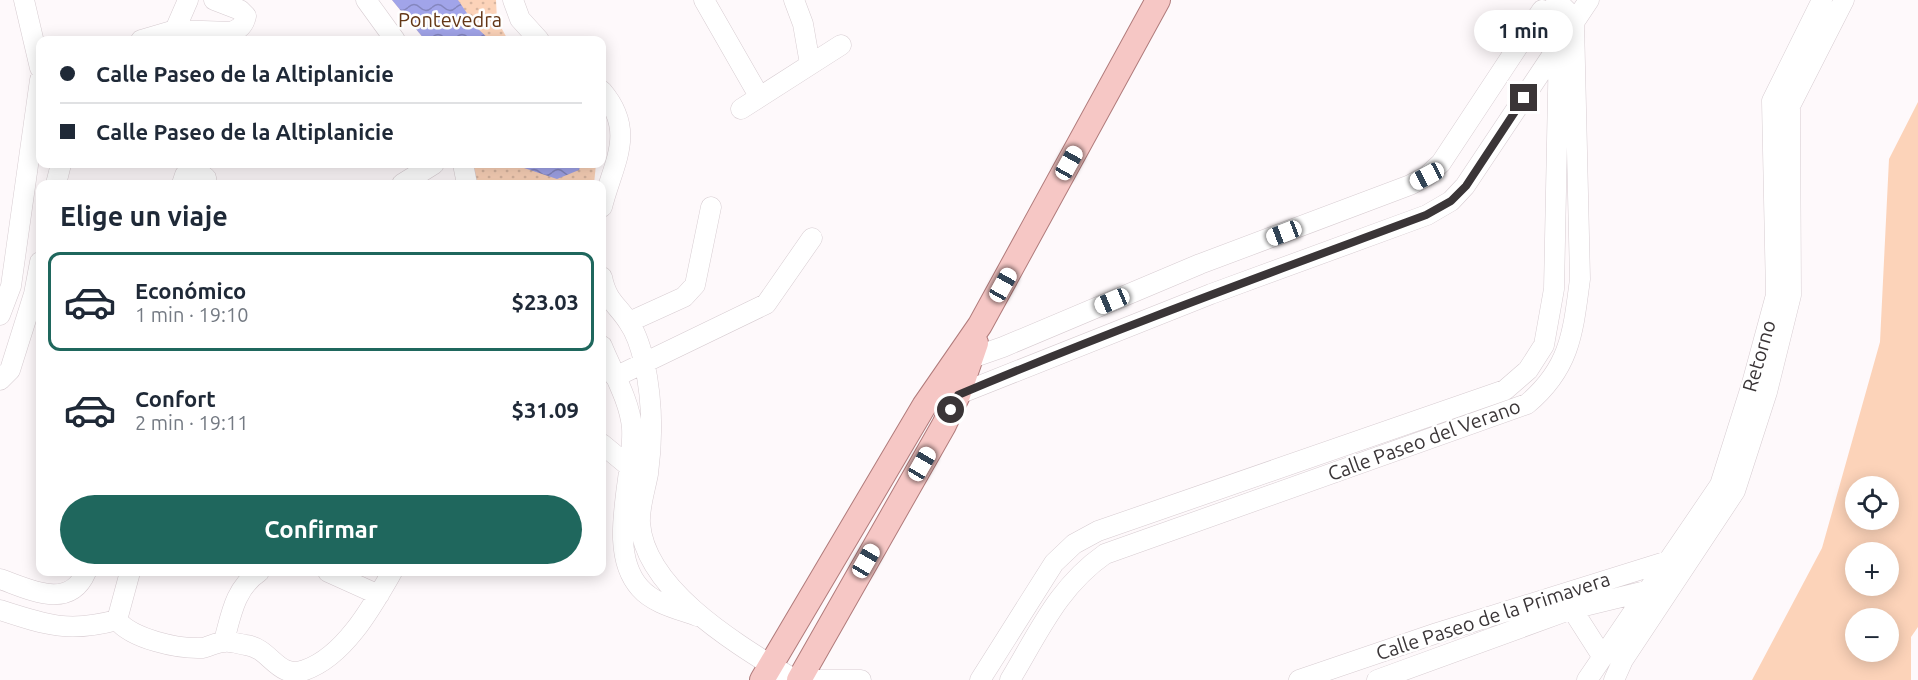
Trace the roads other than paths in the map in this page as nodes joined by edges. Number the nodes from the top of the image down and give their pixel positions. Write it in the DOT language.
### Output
graph roads {
  1 [pos="24,0"];
  2 [pos="188,0"];
  3 [pos="214,0"];
  4 [pos="366,0"];
  5 [pos="513,0"];
  6 [pos="704,0"];
  7 [pos="794,0"];
  8 [pos="1158,0"];
  9 [pos="1548,0"];
  10 [pos="1556,0"];
  11 [pos="1589,0"];
  12 [pos="1822,0"];
  13 [pos="1844,0"];
  14 [pos="1536,19"];
  15 [pos="1574,23"];
  16 [pos="175,30"];
  17 [pos="155,36"];
  18 [pos="390,36"];
  19 [pos="535,36"];
  20 [pos="1559,44"];
  21 [pos="841,45"];
  22 [pos="36,51"];
  23 [pos="810,64"];
  24 [pos="759,96"];
  25 [pos="606,97"];
  26 [pos="741,109"];
  27 [pos="36,138"];
  28 [pos="428,168"];
  29 [pos="183,180"];
  30 [pos="206,180"];
  31 [pos="408,180"];
  32 [pos="32,196"];
  33 [pos="606,196"];
  34 [pos="711,207"];
  35 [pos="812,238"];
  36 [pos="1200,264"];
  37 [pos="36,283"];
  38 [pos="1554,289"];
  39 [pos="1578,290"];
  40 [pos="1211,294"];
  41 [pos="608,308"];
  42 [pos="0,315"];
  43 [pos="629,322"];
  44 [pos="606,356"];
  45 [pos="962,361"];
  46 [pos="644,362"];
  47 [pos="615,377"];
  48 [pos="0,380"];
  49 [pos="958,395"];
  50 [pos="924,406"];
  51 [pos="606,447"];
  52 [pos="1332,450"];
  53 [pos="1340,470"];
  54 [pos="639,472"];
  55 [pos="1196,498"];
  56 [pos="1204,519"];
  57 [pos="1689,560"];
  58 [pos="1666,561"];
  59 [pos="84,576"];
  60 [pos="129,576"];
  61 [pos="254,576"];
  62 [pos="337,576"];
  63 [pos="390,576"];
  64 [pos="0,579"];
  65 [pos="1672,587"];
  66 [pos="1646,590"];
  67 [pos="379,595"];
  68 [pos="1572,609"];
  69 [pos="0,610"];
  70 [pos="117,620"];
  71 [pos="1437,633"];
  72 [pos="224,641"];
  73 [pos="1446,654"];
  74 [pos="1602,656"];
  75 [pos="275,673"];
  76 [pos="767,673"];
  77 [pos="302,675"];
  78 [pos="797,680"];
  79 [pos="815,680"];
  80 [pos="861,680"];
  81 [pos="980,680"];
  82 [pos="1010,680"];
  83 [pos="1299,680"];
  84 [pos="1377,680"];
  85 [pos="1587,680"];
  86 [pos="1614,680"];
  1 -- 22 [label="street"];
  2 -- 16 [label="street"];
  3 -- 16 [label="street"];
  4 -- 18 [label="street"];
  5 -- 19 [label="street"];
  6 -- 24 [label="street"];
  7 -- 23 [label="street"];
  8 -- 45 [label="main road"];
  9 -- 14 [label="street"];
  10 -- 15 [label="street"];
  11 -- 15 [label="street"];
  12 -- 58 [label="street, Retorno"];
  13 -- 57 [label="street"];
  14 -- 20 [label="street"];
  14 -- 36 [label="street"];
  15 -- 20 [label="street"];
  15 -- 39 [label="street, Calle Paseo del Verano"];
  16 -- 17 [label="street"];
  20 -- 38 [label="street, Calle Paseo del Verano"];
  20 -- 40 [label="street"];
  21 -- 23 [label="street"];
  23 -- 24 [label="street"];
  24 -- 26 [label="street"];
  25 -- 33 [label="street"];
  27 -- 32 [label="street"];
  28 -- 31 [label="street"];
  29 -- 30 [label="street"];
  32 -- 42 [label="street"];
  34 -- 43 [label="street"];
  35 -- 46 [label="street"];
  36 -- 40 [label="street"];
  36 -- 45 [label="street"];
  37 -- 48 [label="street"];
  38 -- 39 [label="street"];
  38 -- 52 [label="street, Calle Paseo del Verano"];
  39 -- 53 [label="street, Calle Paseo del Verano"];
  40 -- 49 [label="street"];
  41 -- 43 [label="street"];
  43 -- 46 [label="street"];
  44 -- 47 [label="street"];
  45 -- 49 [label="main road"];
  45 -- 50 [label="main road"];
  46 -- 47 [label="street"];
  46 -- 54 [label="street"];
  47 -- 54 [label="street"];
  49 -- 50 [label="street"];
  49 -- 78 [label="main road"];
  50 -- 76 [label="main road"];
  51 -- 54 [label="street"];
  52 -- 53 [label="street"];
  52 -- 55 [label="street, Calle Paseo del Verano"];
  53 -- 56 [label="street, Calle Paseo del Verano"];
  54 -- 76 [label="street"];
  55 -- 56 [label="street"];
  55 -- 81 [label="street, Calle Paseo del Verano"];
  56 -- 82 [label="street, Calle Paseo del Verano"];
  57 -- 58 [label="street, Calle Paseo de la Primavera"];
  57 -- 65 [label="street"];
  58 -- 66 [label="street, Retorno"];
  58 -- 71 [label="street, Calle Paseo de la Primavera"];
  59 -- 64 [label="street"];
  60 -- 70 [label="street"];
  61 -- 72 [label="street"];
  62 -- 67 [label="street"];
  63 -- 67 [label="street"];
  65 -- 66 [label="street, Calle Paseo de la Primavera"];
  65 -- 86 [label="street"];
  66 -- 68 [label="street, Calle Paseo de la Primavera"];
  66 -- 74 [label="street, Retorno"];
  67 -- 77 [label="street"];
  68 -- 73 [label="street, Calle Paseo de la Primavera"];
  68 -- 74 [label="street"];
  69 -- 70 [label="street"];
  70 -- 72 [label="street"];
  71 -- 73 [label="street"];
  71 -- 83 [label="street, Calle Paseo de la Primavera"];
  72 -- 75 [label="street"];
  73 -- 84 [label="street, Calle Paseo de la Primavera"];
  74 -- 85 [label="street, Retorno"];
  75 -- 77 [label="street"];
  76 -- 78 [label="street"];
  79 -- 80 [label="street"];
}
